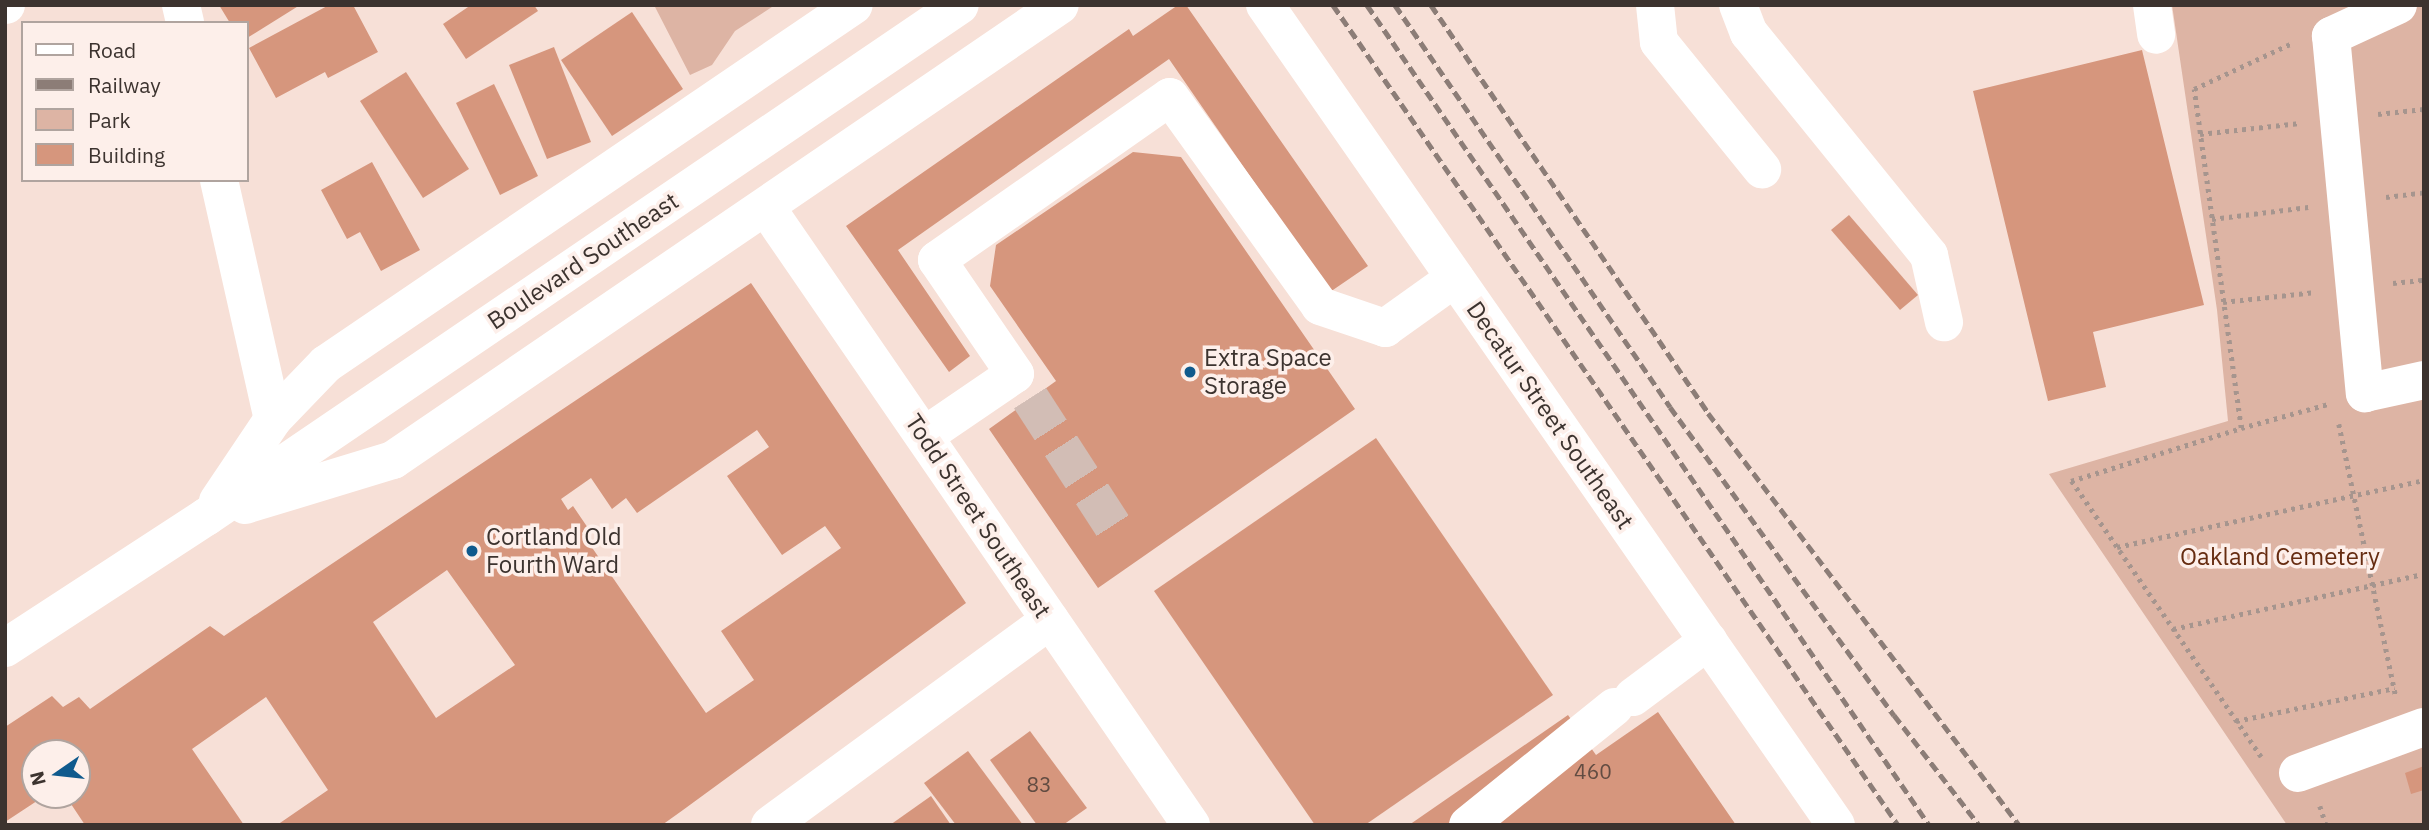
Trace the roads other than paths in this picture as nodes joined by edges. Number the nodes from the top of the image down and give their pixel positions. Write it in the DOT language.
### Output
graph roads {
  1 [pos="854,5"];
  2 [pos="960,5"];
  3 [pos="1060,5"];
  4 [pos="1265,5"];
  5 [pos="1656,5"];
  6 [pos="1738,5"];
  7 [pos="2398,5"];
  8 [pos="1762,169"];
  9 [pos="219,182"];
  10 [pos="766,207"];
  11 [pos="1454,278"];
  12 [pos="1944,322"];
  13 [pos="2424,380"];
  14 [pos="273,419"];
  15 [pos="924,436"];
  16 [pos="206,517"];
  17 [pos="1050,620"];
  18 [pos="1707,641"];
  19 [pos="5,648"];
  20 [pos="2414,731"];
  21 [pos="2298,773"];
  22 [pos="770,825"];
  23 [pos="1191,825"];
  24 [pos="1468,825"];
  25 [pos="1836,825"];
  1 -- 14 [label="main road, Boulevard Southeast"];
  2 -- 16 [label="main road, Boulevard Southeast"];
  3 -- 10 [label="main road"];
  4 -- 11 [label="main road, Decatur Street Southeast"];
  5 -- 8 [label="main road"];
  6 -- 12 [label="main road"];
  7 -- 13 [label="main road"];
  9 -- 14 [label="main road"];
  10 -- 15 [label="main road, Todd Street Southeast"];
  10 -- 16 [label="main road"];
  11 -- 15 [label="main road"];
  11 -- 18 [label="main road, Decatur Street Southeast"];
  14 -- 16 [label="main road, Boulevard Southeast"];
  15 -- 17 [label="main road, Todd Street Southeast"];
  16 -- 19 [label="main road, Boulevard Southeast"];
  17 -- 22 [label="main road"];
  17 -- 23 [label="main road, Todd Street Southeast"];
  18 -- 24 [label="main road"];
  18 -- 25 [label="main road, Decatur Street Southeast"];
  20 -- 21 [label="main road"];
}
